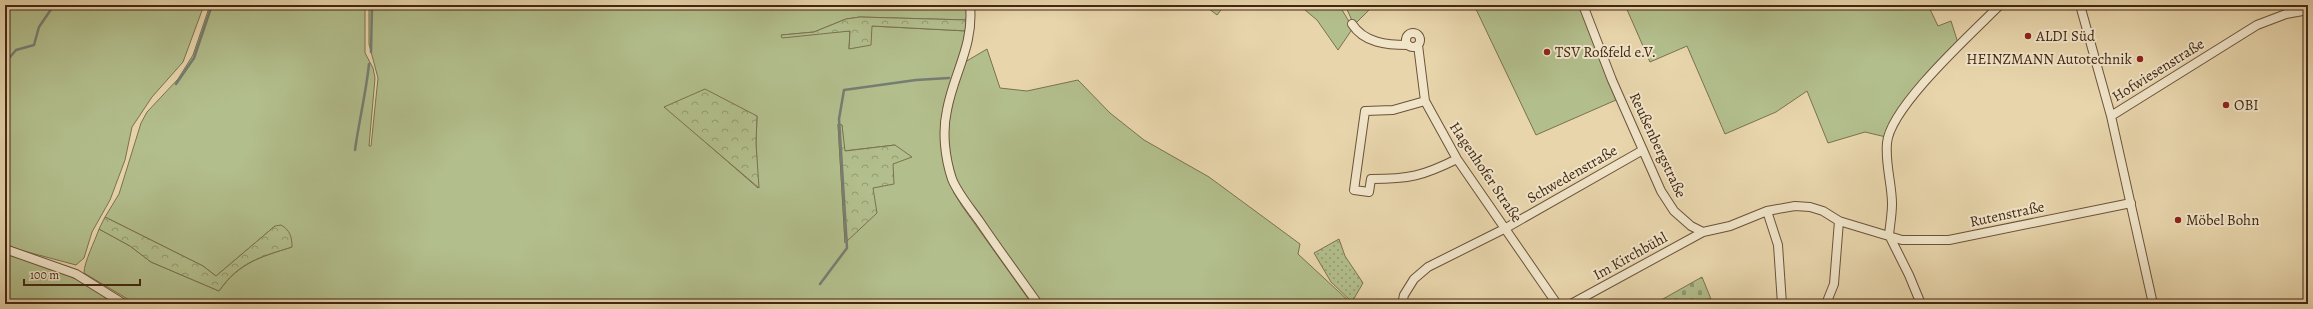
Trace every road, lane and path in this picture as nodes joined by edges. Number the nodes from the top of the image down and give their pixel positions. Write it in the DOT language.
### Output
graph roads {
  1 [pos="970,5"];
  2 [pos="1583,5"];
  3 [pos="2000,5"];
  4 [pos="2080,5"];
  5 [pos="2308,10"];
  6 [pos="1352,24"];
  7 [pos="1408,45"];
  8 [pos="1418,45"];
  9 [pos="1425,101"];
  10 [pos="2111,116"];
  11 [pos="1643,150"];
  12 [pos="1457,159"];
  13 [pos="1356,177"];
  14 [pos="1371,180"];
  15 [pos="2131,203"];
  16 [pos="1767,211"];
  17 [pos="1839,221"];
  18 [pos="1506,228"];
  19 [pos="1703,232"];
  20 [pos="1889,235"];
  21 [pos="5,249"];
  22 [pos="124,304"];
  23 [pos="1038,304"];
  24 [pos="1402,304"];
  25 [pos="1557,304"];
  26 [pos="1571,304"];
  27 [pos="1782,304"];
  28 [pos="1826,304"];
  29 [pos="1921,304"];
  30 [pos="2153,304"];
  1 -- 23 [label="street"];
  2 -- 11 [label="street, Reußenbergstraße"];
  3 -- 20 [label="street"];
  4 -- 10 [label="street"];
  5 -- 10 [label="street, Hofwiesenstraße"];
  6 -- 7 [label="street"];
  7 -- 8 [label="street"];
  7 -- 8 [label="street"];
  8 -- 9 [label="street, Hagenhofer Straße"];
  9 -- 12 [label="street, Hagenhofer Straße"];
  9 -- 13 [label="street"];
  10 -- 15 [label="street, Hofwiesenstraße"];
  11 -- 18 [label="street, Schwedenstraße"];
  11 -- 19 [label="street, Reußenbergstraße"];
  12 -- 14 [label="street"];
  12 -- 18 [label="street, Hagenhofer Straße"];
  13 -- 14 [label="street"];
  13 -- 14 [label="street"];
  15 -- 20 [label="street, Rutenstraße"];
  15 -- 30 [label="street, Hofwiesenstraße"];
  16 -- 17 [label="street"];
  16 -- 19 [label="street"];
  16 -- 27 [label="street"];
  17 -- 20 [label="street"];
  17 -- 28 [label="street"];
  18 -- 24 [label="street, Schwedenstraße"];
  18 -- 25 [label="street, Hagenhofer Straße"];
  19 -- 26 [label="street, Im Kirchbühl"];
  20 -- 29 [label="street"];
  21 -- 22 [label="street"];
}
